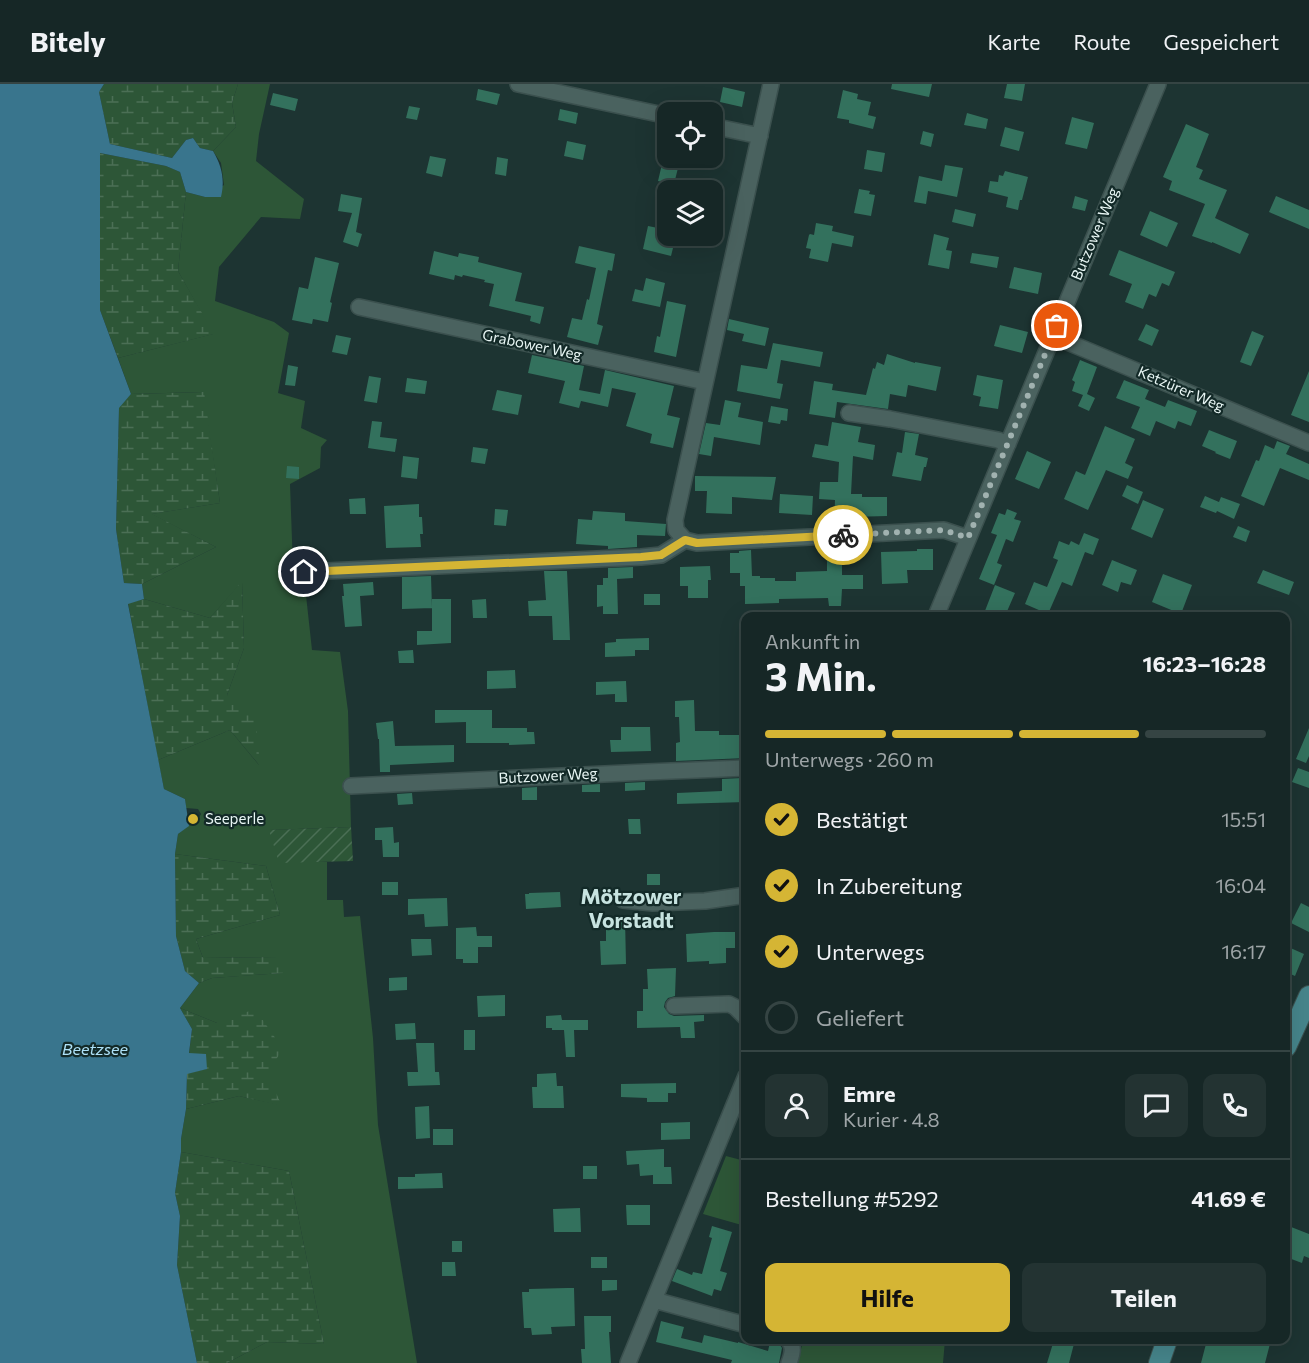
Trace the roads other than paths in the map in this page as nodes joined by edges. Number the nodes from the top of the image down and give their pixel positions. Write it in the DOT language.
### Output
graph roads {
  1 [pos="518,84"];
  2 [pos="771,84"];
  3 [pos="1158,84"];
  4 [pos="657,114"];
  5 [pos="723,128"];
  6 [pos="760,136"];
  7 [pos="359,307"];
  8 [pos="1053,336"];
  9 [pos="705,382"];
  10 [pos="849,413"];
  11 [pos="1309,443"];
  12 [pos="1008,444"];
  13 [pos="968,538"];
  14 [pos="685,540"];
  15 [pos="304,572"];
  16 [pos="938,612"];
  17 [pos="741,768"];
  18 [pos="351,786"];
  19 [pos="741,896"];
  20 [pos="623,900"];
  21 [pos="1309,996"];
  22 [pos="674,1006"];
  23 [pos="741,1013"];
  24 [pos="1290,1038"];
  25 [pos="741,1088"];
  26 [pos="654,1300"];
  27 [pos="741,1324"];
  28 [pos="791,1344"];
  29 [pos="1166,1344"];
  30 [pos="628,1363"];
  31 [pos="789,1363"];
  32 [pos="1160,1363"];
  1 -- 4 [label="street"];
  2 -- 6 [label="street"];
  3 -- 8 [label="street, Butzower Weg"];
  5 -- 6 [label="street"];
  6 -- 9 [label="street"];
  7 -- 9 [label="street, Grabower Weg"];
  8 -- 11 [label="street, Ketzürer Weg"];
  8 -- 12 [label="street, Butzower Weg"];
  9 -- 14 [label="street"];
  10 -- 12 [label="street"];
  12 -- 13 [label="street, Butzower Weg"];
  13 -- 14 [label="street"];
  13 -- 16 [label="street, Butzower Weg"];
  14 -- 15 [label="street"];
  17 -- 18 [label="street, Butzower Weg"];
  19 -- 20 [label="street"];
  21 -- 24 [label="main road"];
  22 -- 23 [label="street"];
  25 -- 26 [label="street"];
  26 -- 27 [label="street"];
  26 -- 30 [label="street"];
  28 -- 31 [label="street"];
  29 -- 32 [label="main road"];
}
